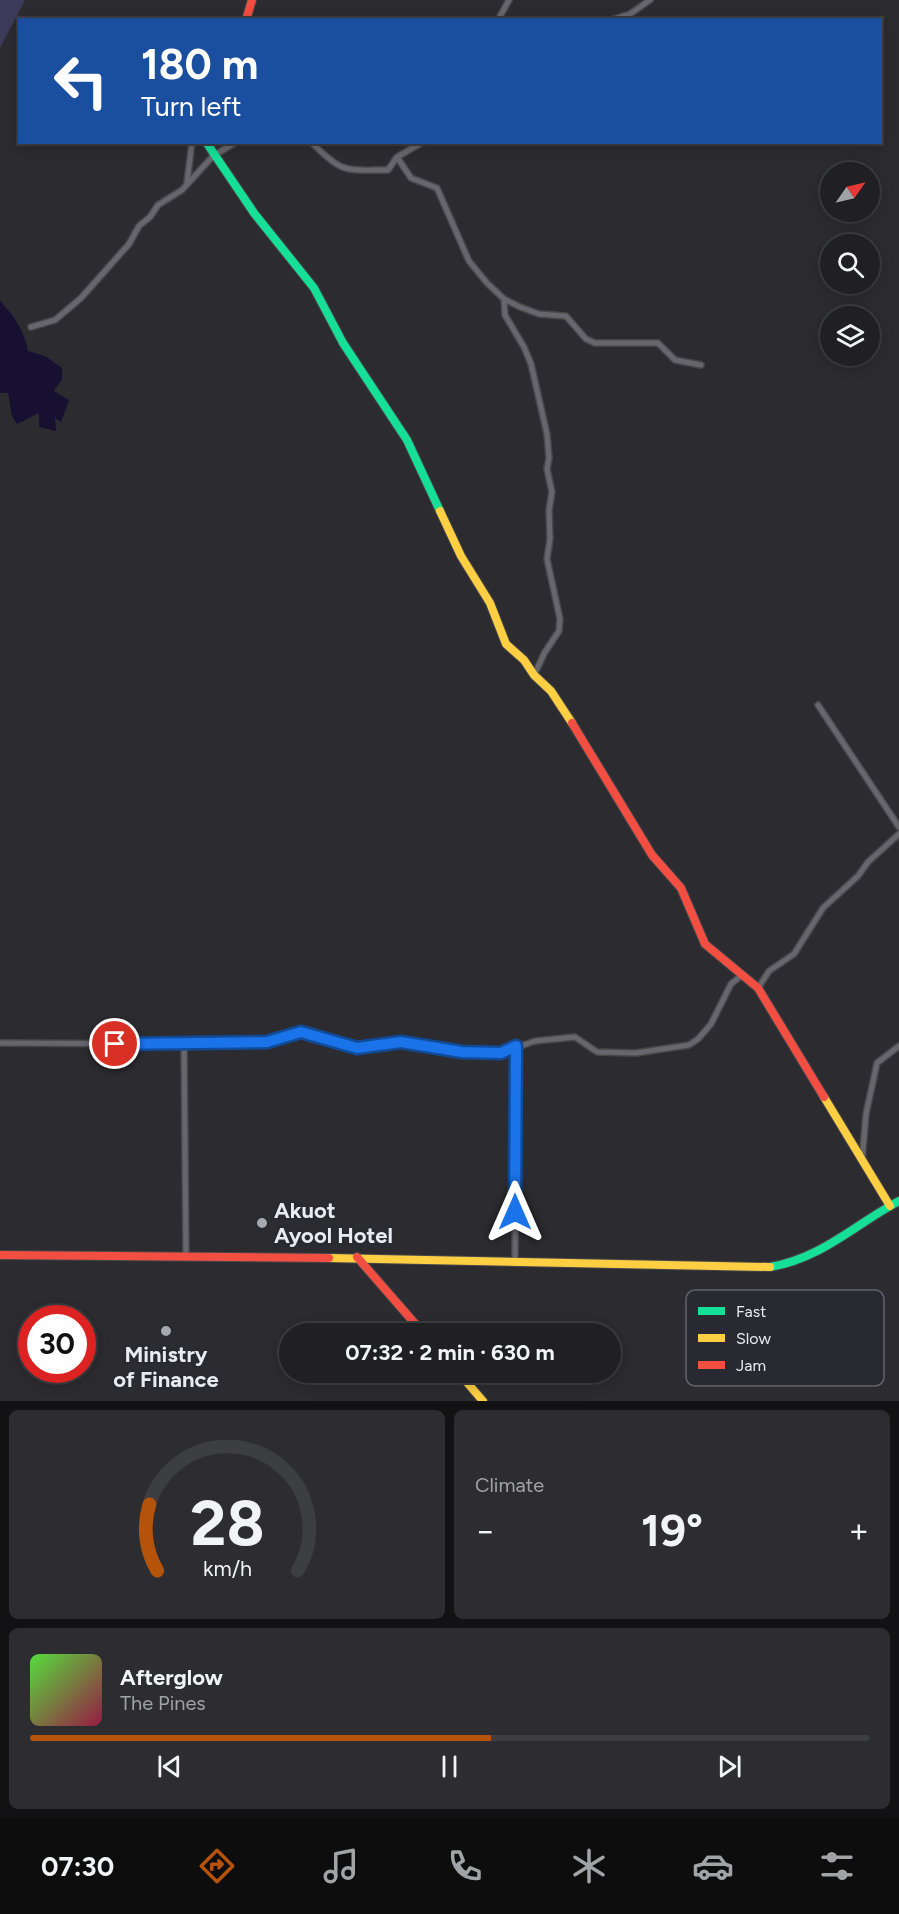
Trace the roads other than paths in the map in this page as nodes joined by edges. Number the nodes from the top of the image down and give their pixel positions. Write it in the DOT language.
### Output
graph roads {
  1 [pos="252,0"];
  2 [pos="509,0"];
  3 [pos="650,0"];
  4 [pos="247,18"];
  5 [pos="499,18"];
  6 [pos="617,18"];
  7 [pos="192,144"];
  8 [pos="207,144"];
  9 [pos="233,144"];
  10 [pos="313,144"];
  11 [pos="420,144"];
  12 [pos="213,156"];
  13 [pos="397,157"];
  14 [pos="187,184"];
  15 [pos="504,299"];
  16 [pos="31,327"];
  17 [pos="700,364"];
  18 [pos="534,675"];
  19 [pos="818,705"];
  20 [pos="899,827"];
  21 [pos="899,834"];
  22 [pos="742,975"];
  23 [pos="758,988"];
  24 [pos="0,1043"];
  25 [pos="184,1044"];
  26 [pos="516,1046"];
  27 [pos="899,1046"];
  28 [pos="862,1161"];
  29 [pos="899,1201"];
  30 [pos="890,1206"];
  31 [pos="0,1255"];
  32 [pos="186,1255"];
  33 [pos="357,1257"];
  34 [pos="515,1260"];
  35 [pos="414,1323"];
  36 [pos="467,1383"];
  37 [pos="483,1401"];
  1 -- 4 [label="street"];
  2 -- 5 [label="street"];
  3 -- 6 [label="street"];
  7 -- 14 [label="street"];
  8 -- 12 [label="street"];
  9 -- 12 [label="street"];
  10 -- 13 [label="street"];
  11 -- 13 [label="street"];
  12 -- 14 [label="street"];
  12 -- 18 [label="street"];
  13 -- 15 [label="street"];
  14 -- 16 [label="street"];
  15 -- 17 [label="street"];
  15 -- 18 [label="street"];
  18 -- 22 [label="street"];
  19 -- 20 [label="street"];
  21 -- 23 [label="street"];
  22 -- 23 [label="street"];
  22 -- 26 [label="street"];
  23 -- 28 [label="street"];
  24 -- 25 [label="street"];
  25 -- 26 [label="street"];
  25 -- 32 [label="street"];
  26 -- 34 [label="street"];
  27 -- 28 [label="street"];
  28 -- 30 [label="street"];
  29 -- 30 [label="street"];
  30 -- 34 [label="street"];
  31 -- 32 [label="street"];
  32 -- 33 [label="street"];
  33 -- 34 [label="street"];
  33 -- 35 [label="street"];
  36 -- 37 [label="street"];
}
